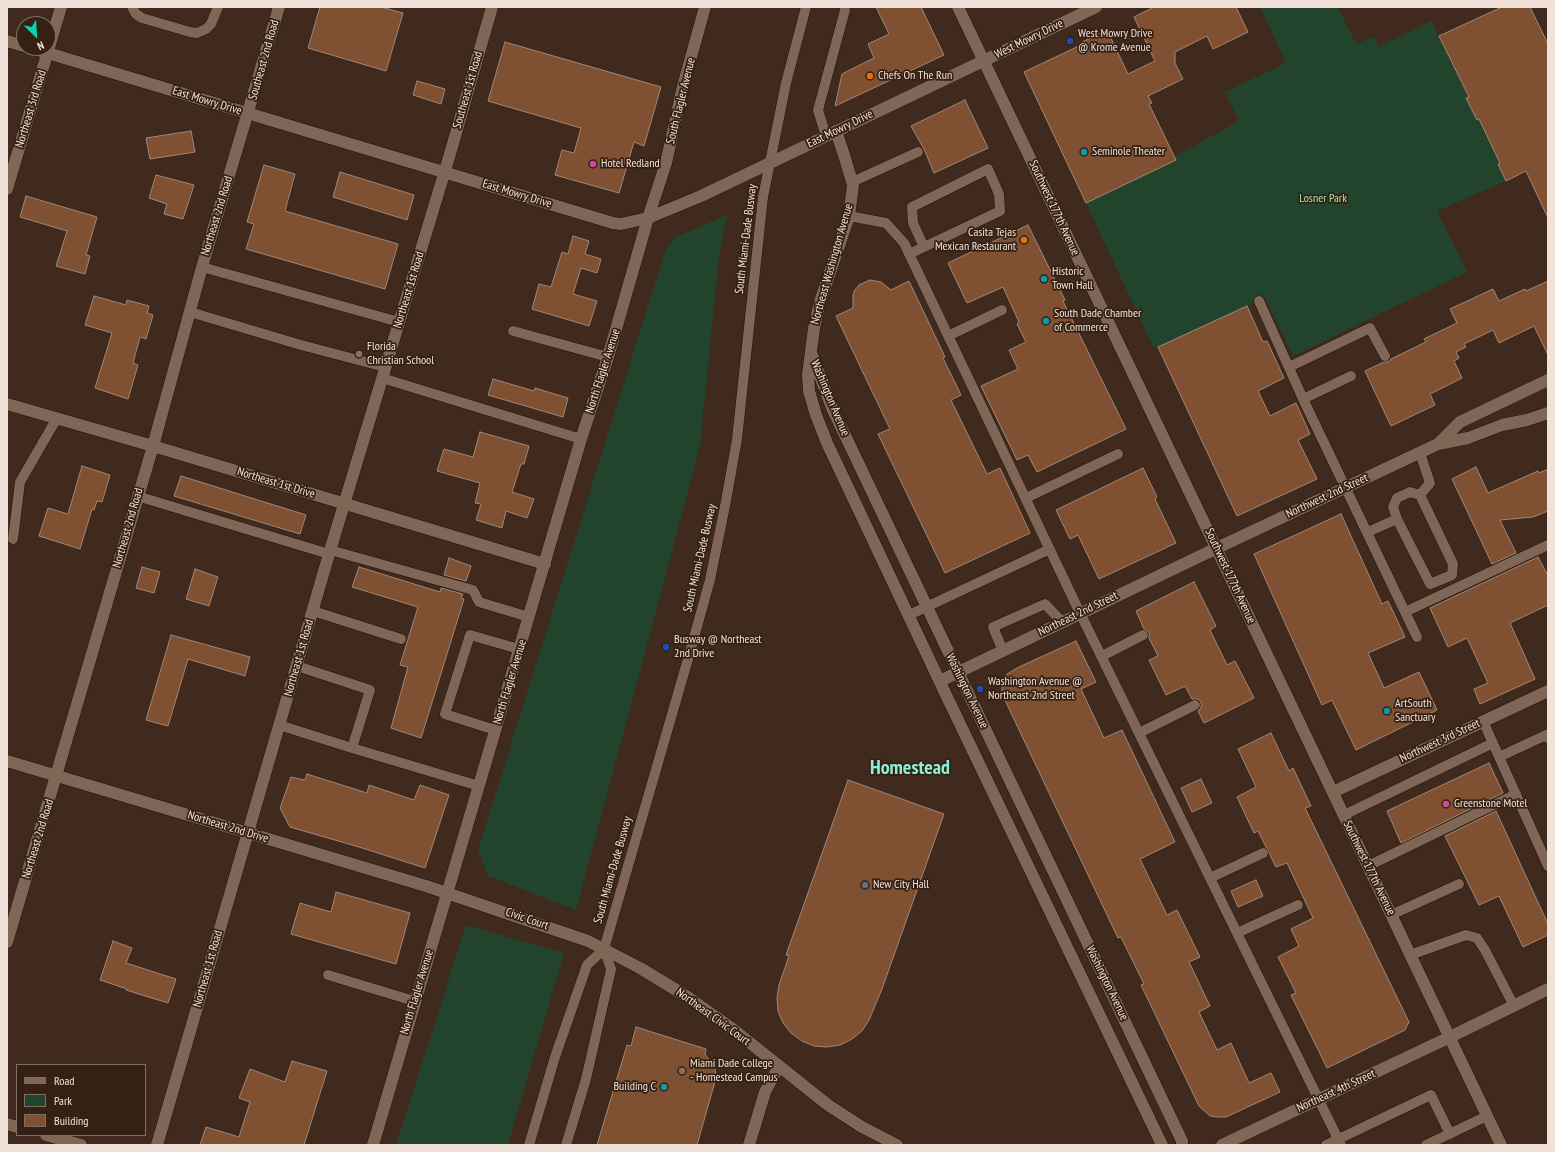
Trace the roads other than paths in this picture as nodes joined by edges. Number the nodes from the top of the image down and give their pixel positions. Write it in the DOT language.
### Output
graph roads {
  1 [pos="61,7"];
  2 [pos="132,7"];
  3 [pos="218,7"];
  4 [pos="279,7"];
  5 [pos="492,7"];
  6 [pos="706,7"];
  7 [pos="806,7"];
  8 [pos="958,7"];
  9 [pos="1096,7"];
  10 [pos="845,10"];
  11 [pos="56,25"];
  12 [pos="56,55"];
  13 [pos="47,56"];
  14 [pos="984,61"];
  15 [pos="248,114"];
  16 [pos="831,134"];
  17 [pos="918,152"];
  18 [pos="769,164"];
  19 [pos="444,173"];
  20 [pos="852,182"];
  21 [pos="7,189"];
  22 [pos="849,216"];
  23 [pos="648,218"];
  24 [pos="924,247"];
  25 [pos="909,254"];
  26 [pos="202,267"];
  27 [pos="1259,301"];
  28 [pos="1002,310"];
  29 [pos="190,312"];
  30 [pos="399,322"];
  31 [pos="514,331"];
  32 [pos="948,336"];
  33 [pos="811,352"];
  34 [pos="1385,356"];
  35 [pos="608,357"];
  36 [pos="1289,367"];
  37 [pos="384,372"];
  38 [pos="1351,376"];
  39 [pos="1548,380"];
  40 [pos="1303,399"];
  41 [pos="7,404"];
  42 [pos="1494,406"];
  43 [pos="1548,413"];
  44 [pos="57,418"];
  45 [pos="1502,425"];
  46 [pos="581,440"];
  47 [pos="1438,444"];
  48 [pos="153,446"];
  49 [pos="1420,453"];
  50 [pos="1118,454"];
  51 [pos="1347,488"];
  52 [pos="1420,495"];
  53 [pos="137,496"];
  54 [pos="1026,498"];
  55 [pos="344,504"];
  56 [pos="1397,519"];
  57 [pos="1368,532"];
  58 [pos="13,539"];
  59 [pos="1548,545"];
  60 [pos="1217,548"];
  61 [pos="1050,549"];
  62 [pos="329,552"];
  63 [pos="545,564"];
  64 [pos="927,607"];
  65 [pos="313,610"];
  66 [pos="1405,612"];
  67 [pos="1080,613"];
  68 [pos="909,615"];
  69 [pos="529,617"];
  70 [pos="1062,622"];
  71 [pos="1143,635"];
  72 [pos="1417,637"];
  73 [pos="401,639"];
  74 [pos="519,649"];
  75 [pos="1003,651"];
  76 [pos="1102,656"];
  77 [pos="297,666"];
  78 [pos="958,672"];
  79 [pos="940,681"];
  80 [pos="1548,691"];
  81 [pos="1195,705"];
  82 [pos="1483,721"];
  83 [pos="279,725"];
  84 [pos="495,730"];
  85 [pos="1139,733"];
  86 [pos="1548,738"];
  87 [pos="1493,743"];
  88 [pos="352,748"];
  89 [pos="1499,757"];
  90 [pos="7,761"];
  91 [pos="57,775"];
  92 [pos="479,786"];
  93 [pos="1333,792"];
  94 [pos="1516,794"];
  95 [pos="1344,815"];
  96 [pos="248,833"];
  97 [pos="1263,853"];
  98 [pos="1368,866"];
  99 [pos="1548,866"];
  100 [pos="1210,878"];
  101 [pos="1460,884"];
  102 [pos="448,893"];
  103 [pos="1298,905"];
  104 [pos="1392,915"];
  105 [pos="1237,933"];
  106 [pos="7,942"];
  107 [pos="604,948"];
  108 [pos="1410,955"];
  109 [pos="328,976"];
  110 [pos="1548,990"];
  111 [pos="414,1002"];
  112 [pos="1514,1006"];
  113 [pos="1450,1037"];
  114 [pos="779,1066"];
  115 [pos="1318,1099"];
  116 [pos="1487,1116"];
  117 [pos="1450,1134"];
  118 [pos="50,1136"];
  119 [pos="1339,1142"];
  120 [pos="81,1145"];
  121 [pos="157,1145"];
  122 [pos="373,1145"];
  123 [pos="529,1145"];
  124 [pos="566,1145"];
  125 [pos="749,1145"];
  126 [pos="897,1145"];
  127 [pos="1162,1145"];
  128 [pos="1182,1145"];
  129 [pos="1222,1145"];
  130 [pos="1326,1145"];
  131 [pos="1426,1145"];
  132 [pos="1501,1145"];
  1 -- 11 [label="street, Northeast 3rd Road"];
  2 -- 3 [label="lane"];
  4 -- 15 [label="street, Southeast 2nd Road"];
  5 -- 19 [label="street, Southeast 1st Road"];
  6 -- 23 [label="street, South Flagler Avenue"];
  7 -- 18 [label="lane, South Miami-Dade Busway"];
  8 -- 14 [label="street, Southwest 177th Avenue"];
  9 -- 14 [label="street, West Mowry Drive"];
  10 -- 16 [label="lane"];
  12 -- 15 [label="street, East Mowry Drive"];
  13 -- 21 [label="street, Northeast 3rd Road"];
  14 -- 16 [label="street, East Mowry Drive"];
  14 -- 60 [label="street, Southwest 177th Avenue"];
  15 -- 19 [label="street, East Mowry Drive"];
  15 -- 26 [label="street, Northeast 2nd Road"];
  16 -- 18 [label="street, East Mowry Drive"];
  16 -- 20 [label="street, Northeast Washington Avenue"];
  17 -- 20 [label="lane"];
  18 -- 23 [label="street, East Mowry Drive"];
  18 -- 107 [label="lane, South Miami-Dade Busway"];
  19 -- 23 [label="street, East Mowry Drive"];
  19 -- 30 [label="street, Northeast 1st Road"];
  20 -- 22 [label="street, Northeast Washington Avenue"];
  22 -- 25 [label="lane"];
  22 -- 33 [label="street, Northeast Washington Avenue"];
  23 -- 35 [label="street, North Flagler Avenue"];
  24 -- 24 [label="lane"];
  24 -- 25 [label="lane"];
  25 -- 32 [label="lane"];
  26 -- 29 [label="street, Northeast 2nd Road"];
  26 -- 30 [label="lane"];
  27 -- 36 [label="lane"];
  28 -- 32 [label="lane"];
  29 -- 37 [label="lane"];
  29 -- 48 [label="street, Northeast 2nd Road"];
  30 -- 37 [label="street, Northeast 1st Road"];
  31 -- 35 [label="lane"];
  32 -- 54 [label="lane"];
  33 -- 64 [label="street, Washington Avenue"];
  33 -- 68 [label="street, Washington Avenue"];
  34 -- 36 [label="lane"];
  35 -- 46 [label="street, North Flagler Avenue"];
  36 -- 40 [label="lane"];
  37 -- 46 [label="lane"];
  37 -- 55 [label="street, Northeast 1st Road"];
  38 -- 40 [label="lane"];
  39 -- 42 [label="street, Northwest 2nd Street"];
  40 -- 51 [label="lane"];
  41 -- 44 [label="street, Northeast 1st Drive"];
  42 -- 45 [label="street"];
  42 -- 47 [label="street, Northwest 2nd Street"];
  43 -- 45 [label="street, Northwest 2nd Street"];
  44 -- 48 [label="street, Northeast 1st Drive"];
  44 -- 58 [label="lane"];
  45 -- 47 [label="street, Northwest 2nd Street"];
  46 -- 63 [label="street, North Flagler Avenue"];
  47 -- 49 [label="street, Northwest 2nd Street"];
  48 -- 53 [label="street, Northeast 2nd Road"];
  48 -- 55 [label="street, Northeast 1st Drive"];
  49 -- 51 [label="street, Northwest 2nd Street"];
  49 -- 52 [label="lane"];
  50 -- 54 [label="lane"];
  51 -- 57 [label="lane"];
  51 -- 60 [label="street, Northwest 2nd Street"];
  52 -- 56 [label="lane"];
  52 -- 56 [label="lane"];
  53 -- 62 [label="lane"];
  53 -- 91 [label="street, Northeast 2nd Road"];
  54 -- 61 [label="lane"];
  55 -- 62 [label="street, Northeast 1st Road"];
  55 -- 63 [label="street, Northeast 1st Drive"];
  56 -- 57 [label="lane"];
  57 -- 66 [label="lane"];
  59 -- 66 [label="lane"];
  60 -- 67 [label="street, Northeast 2nd Street"];
  60 -- 93 [label="street, Southwest 177th Avenue"];
  61 -- 64 [label="lane"];
  61 -- 67 [label="lane"];
  62 -- 65 [label="street, Northeast 1st Road"];
  62 -- 69 [label="lane"];
  63 -- 69 [label="street, North Flagler Avenue"];
  64 -- 68 [label="lane"];
  64 -- 78 [label="street, Washington Avenue"];
  65 -- 73 [label="lane"];
  65 -- 77 [label="street, Northeast 1st Road"];
  66 -- 72 [label="lane"];
  67 -- 70 [label="street, Northeast 2nd Street"];
  67 -- 76 [label="lane"];
  68 -- 79 [label="street, Washington Avenue"];
  69 -- 74 [label="street, North Flagler Avenue"];
  70 -- 75 [label="street, Northeast 2nd Street"];
  70 -- 75 [label="lane"];
  71 -- 76 [label="lane"];
  74 -- 84 [label="street, North Flagler Avenue"];
  74 -- 84 [label="lane"];
  75 -- 78 [label="street, Northeast 2nd Street"];
  76 -- 85 [label="lane"];
  77 -- 83 [label="street, Northeast 1st Road"];
  77 -- 88 [label="lane"];
  78 -- 79 [label="street, Northeast 2nd Street"];
  78 -- 128 [label="street, Washington Avenue"];
  79 -- 127 [label="street, Washington Avenue"];
  80 -- 82 [label="street, Northwest 3rd Street"];
  81 -- 85 [label="lane"];
  82 -- 87 [label="lane"];
  82 -- 93 [label="street, Northwest 3rd Street"];
  83 -- 88 [label="lane"];
  83 -- 96 [label="street, Northeast 1st Road"];
  84 -- 92 [label="street, North Flagler Avenue"];
  85 -- 100 [label="lane"];
  86 -- 89 [label="lane"];
  87 -- 89 [label="lane"];
  87 -- 95 [label="lane"];
  88 -- 92 [label="lane"];
  89 -- 94 [label="lane"];
  90 -- 91 [label="street, Northeast 2nd Drive"];
  91 -- 96 [label="street, Northeast 2nd Drive"];
  91 -- 106 [label="street, Northeast 2nd Road"];
  92 -- 102 [label="street, North Flagler Avenue"];
  93 -- 95 [label="street, Southwest 177th Avenue"];
  94 -- 98 [label="lane"];
  94 -- 99 [label="lane"];
  95 -- 98 [label="street, Southwest 177th Avenue"];
  96 -- 102 [label="street, Northeast 2nd Drive"];
  96 -- 121 [label="street, Northeast 1st Road"];
  97 -- 100 [label="lane"];
  98 -- 104 [label="street, Southwest 177th Avenue"];
  100 -- 105 [label="lane"];
  101 -- 104 [label="lane"];
  102 -- 107 [label="street, Civic Court"];
  102 -- 111 [label="street, North Flagler Avenue"];
  103 -- 105 [label="lane"];
  104 -- 108 [label="street, Southwest 177th Avenue"];
  105 -- 115 [label="lane"];
  107 -- 114 [label="street, Northeast Civic Court"];
  107 -- 123 [label="lane, South Miami-Dade Busway"];
  107 -- 124 [label="lane"];
  108 -- 112 [label="lane"];
  108 -- 113 [label="street, Southwest 177th Avenue"];
  109 -- 111 [label="lane"];
  110 -- 112 [label="street, Northeast 4th Street"];
  111 -- 122 [label="street, North Flagler Avenue"];
  112 -- 113 [label="street, Northeast 4th Street"];
  113 -- 115 [label="street, Northeast 4th Street"];
  113 -- 116 [label="street, Southwest 177th Avenue"];
  114 -- 125 [label="street"];
  114 -- 126 [label="street, Northeast Civic Court"];
  115 -- 119 [label="lane"];
  115 -- 129 [label="street, Northeast 4th Street"];
  116 -- 117 [label="lane"];
  116 -- 132 [label="street, Southwest 177th Avenue"];
  117 -- 119 [label="lane"];
  117 -- 131 [label="lane"];
  118 -- 120 [label="street"];
  119 -- 130 [label="lane"];
}
